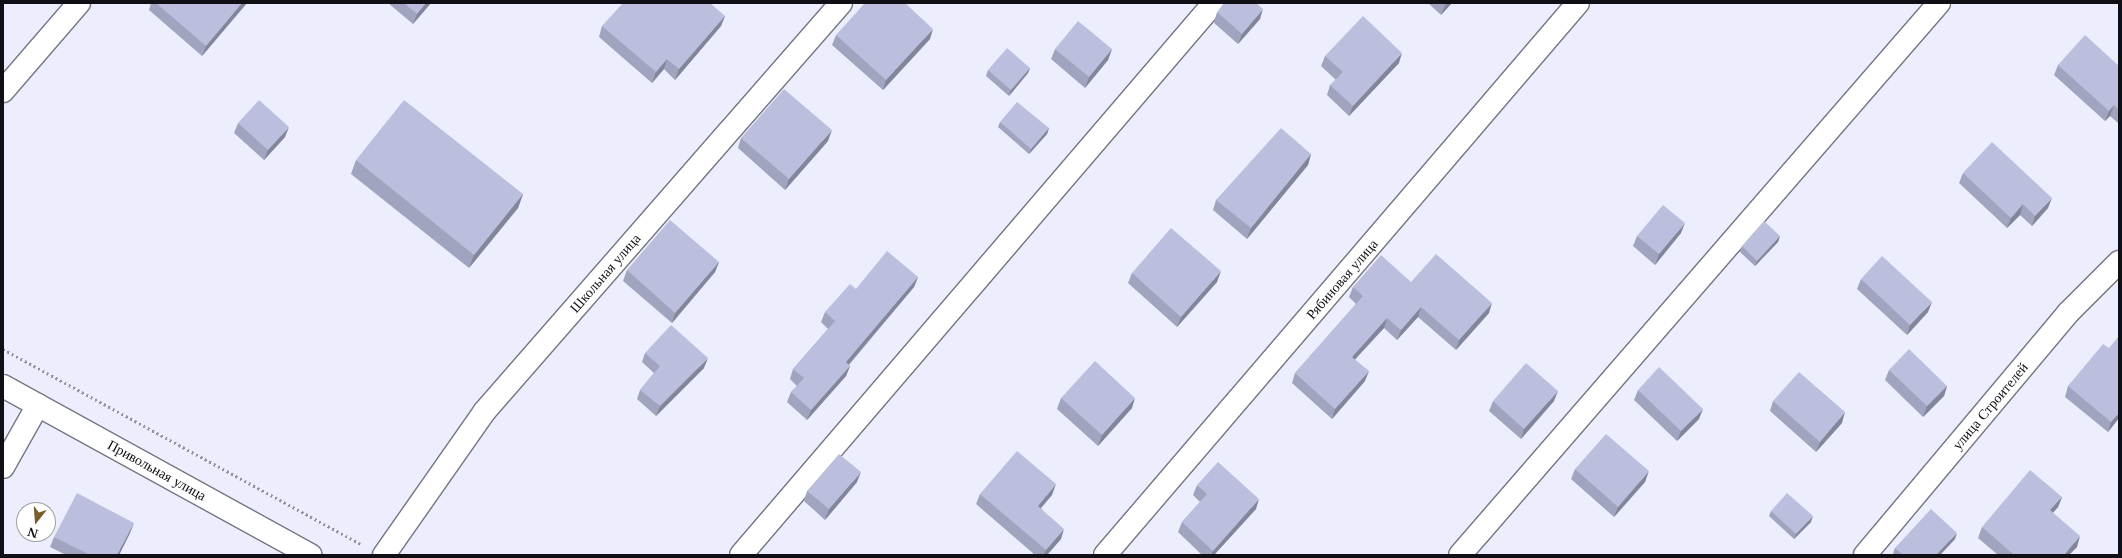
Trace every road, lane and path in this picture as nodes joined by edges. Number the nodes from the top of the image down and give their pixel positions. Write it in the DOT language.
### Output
graph roads {
  1 [pos="79,3"];
  2 [pos="841,3"];
  3 [pos="1214,3"];
  4 [pos="1578,3"];
  5 [pos="1939,3"];
  6 [pos="3,90"];
  7 [pos="2119,262"];
  8 [pos="3,349"];
  9 [pos="3,386"];
  10 [pos="38,405"];
  11 [pos="3,467"];
  12 [pos="375,551"];
  13 [pos="311,555"];
  14 [pos="741,555"];
  15 [pos="1106,555"];
  16 [pos="1460,555"];
  17 [pos="1865,555"];
  1 -- 6 [label="street"];
  2 -- 12 [label="street, Школьная улица"];
  3 -- 14 [label="street"];
  4 -- 15 [label="street, Рябиновая улица"];
  5 -- 16 [label="street"];
  7 -- 17 [label="street, улица Строителей"];
  8 -- 12 [label="path"];
  9 -- 10 [label="street, Привольная улица"];
  10 -- 11 [label="street"];
  10 -- 13 [label="street, Привольная улица"];
}
